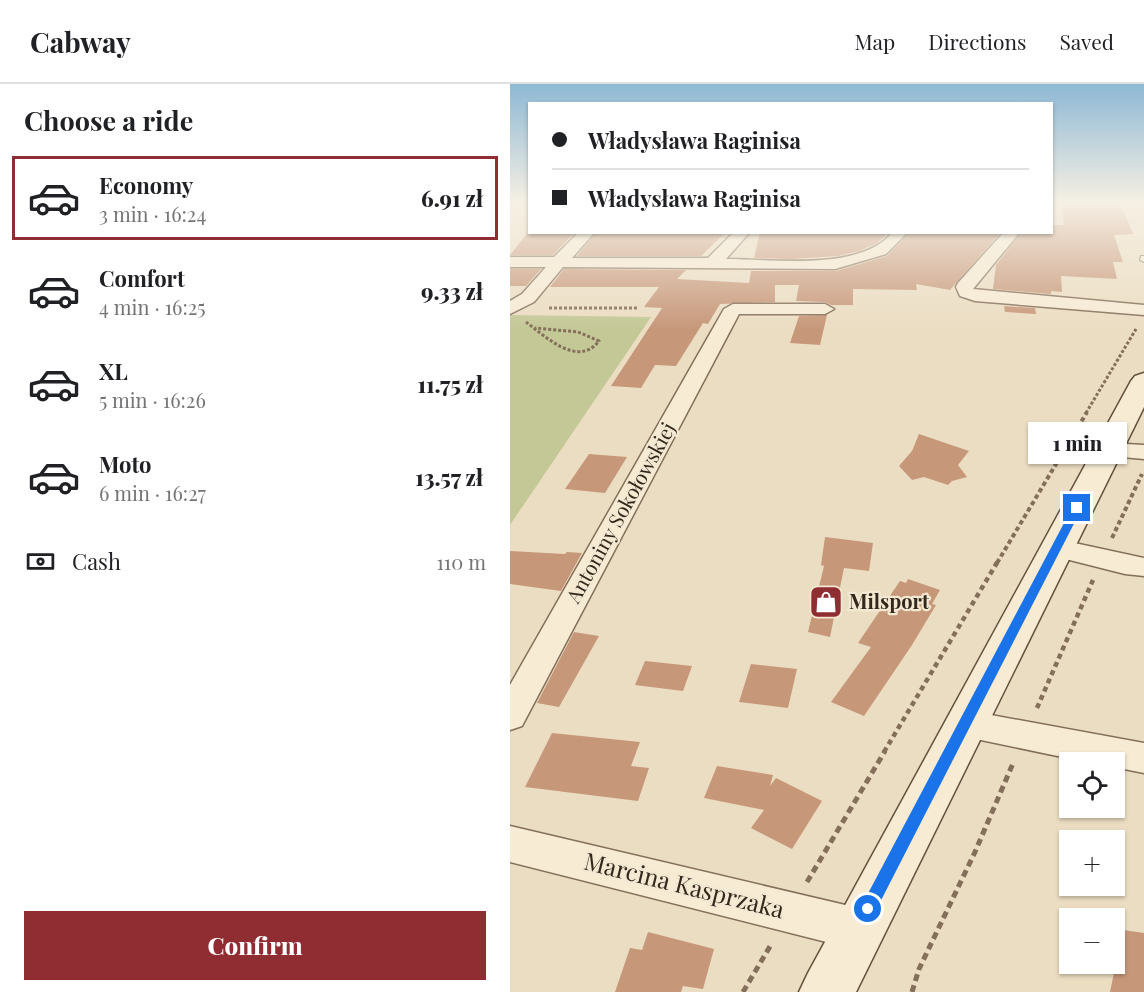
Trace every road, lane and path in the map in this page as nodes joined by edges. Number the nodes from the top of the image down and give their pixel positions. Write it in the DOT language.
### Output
graph roads {
  1 [pos="575,245"];
  2 [pos="730,245"];
  3 [pos="891,245"];
  4 [pos="1001,245"];
  5 [pos="510,262"];
  6 [pos="558,263"];
  7 [pos="712,264"];
  8 [pos="534,303"];
  9 [pos="639,308"];
  10 [pos="825,309"];
  11 [pos="516,314"];
  12 [pos="1141,317"];
  13 [pos="535,328"];
  14 [pos="1144,381"];
  15 [pos="1126,451"];
  16 [pos="1056,548"];
  17 [pos="1144,567"];
  18 [pos="510,716"];
  19 [pos="964,724"];
  20 [pos="1144,758"];
  21 [pos="510,844"];
  22 [pos="790,912"];
  23 [pos="858,929"];
  24 [pos="743,992"];
  25 [pos="827,992"];
  1 -- 6 [label="street"];
  2 -- 7 [label="street"];
  3 -- 7 [label="street"];
  4 -- 12 [label="street"];
  5 -- 6 [label="street"];
  6 -- 7 [label="street"];
  6 -- 8 [label="street"];
  8 -- 9 [label="path"];
  8 -- 11 [label="street"];
  10 -- 18 [label="street, Antoniny Sokołowskiej"];
  11 -- 13 [label="path"];
  12 -- 22 [label="path"];
  13 -- 13 [label="path"];
  14 -- 15 [label="street"];
  15 -- 16 [label="street"];
  16 -- 17 [label="street"];
  16 -- 19 [label="street"];
  19 -- 20 [label="street"];
  19 -- 23 [label="street"];
  21 -- 22 [label="street, Marcina Kasprzaka"];
  22 -- 23 [label="street, Marcina Kasprzaka"];
  22 -- 24 [label="path"];
  23 -- 25 [label="street"];
}
